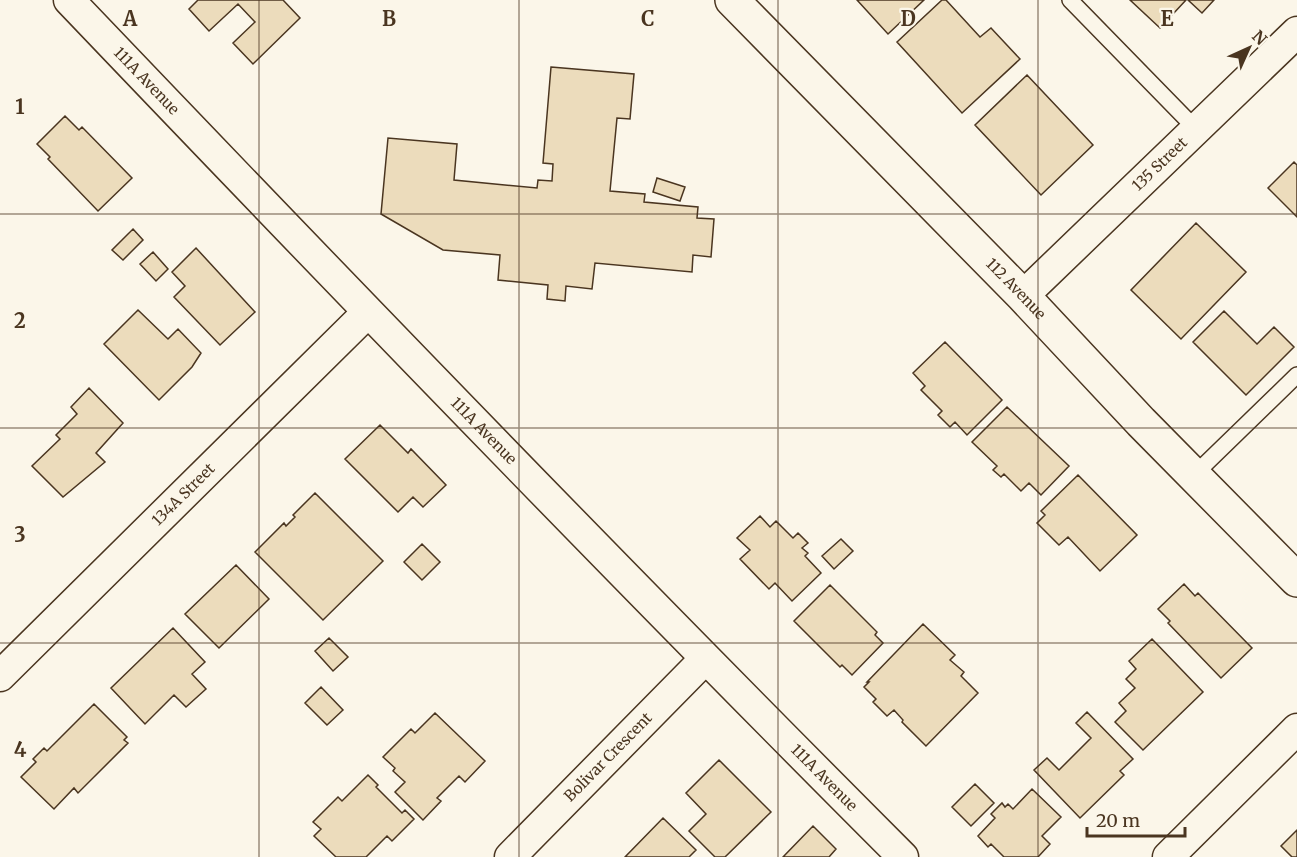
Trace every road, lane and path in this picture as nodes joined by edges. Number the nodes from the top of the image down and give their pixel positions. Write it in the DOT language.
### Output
graph roads {
  1 [pos="69,0"];
  2 [pos="732,0"];
  3 [pos="1070,0"];
  4 [pos="1297,32"];
  5 [pos="1196,128"];
  6 [pos="1023,296"];
  7 [pos="367,313"];
  8 [pos="1297,375"];
  9 [pos="1194,475"];
  10 [pos="1297,580"];
  11 [pos="705,659"];
  12 [pos="0,676"];
  13 [pos="1297,729"];
  14 [pos="510,857"];
  15 [pos="903,857"];
  16 [pos="1168,857"];
  1 -- 7 [label="street, 111A Avenue"];
  2 -- 6 [label="main road, 112 Avenue"];
  3 -- 5 [label="lane"];
  4 -- 5 [label="street, 135 Street"];
  5 -- 6 [label="street, 135 Street"];
  6 -- 9 [label="main road, 112 Avenue"];
  7 -- 11 [label="street, 111A Avenue"];
  7 -- 12 [label="street, 134A Street"];
  8 -- 9 [label="lane"];
  9 -- 10 [label="main road, 112 Avenue"];
  11 -- 14 [label="street, Bolivar Crescent"];
  11 -- 15 [label="street, 111A Avenue"];
  13 -- 16 [label="street"];
}
